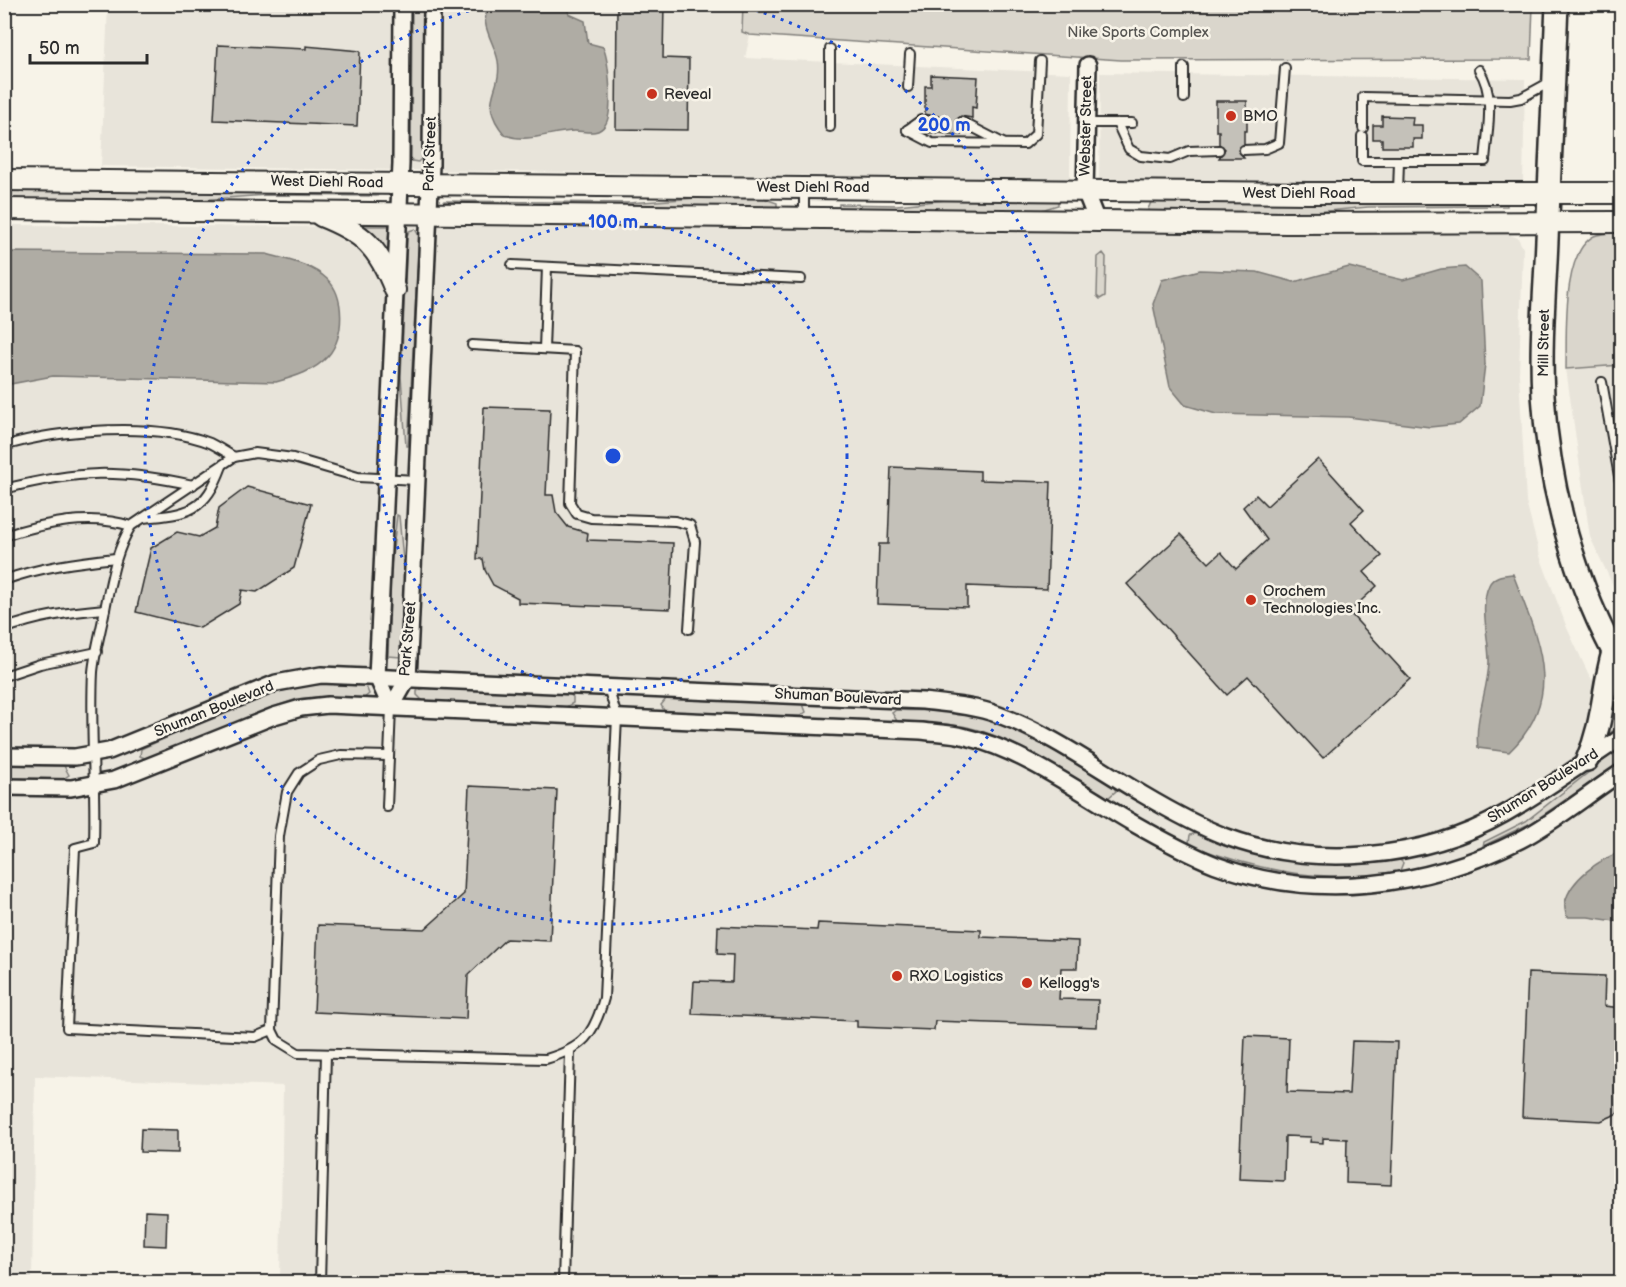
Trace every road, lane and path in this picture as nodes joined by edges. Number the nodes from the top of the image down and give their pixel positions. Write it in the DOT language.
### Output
graph roads {
  1 [pos="402,4"];
  2 [pos="432,4"];
  3 [pos="1557,4"];
  4 [pos="830,49"];
  5 [pos="910,54"];
  6 [pos="1040,61"];
  7 [pos="1088,65"];
  8 [pos="1184,67"];
  9 [pos="1285,68"];
  10 [pos="1479,70"];
  11 [pos="1553,80"];
  12 [pos="908,87"];
  13 [pos="1184,98"];
  14 [pos="1489,100"];
  15 [pos="1086,123"];
  16 [pos="1117,123"];
  17 [pos="1131,123"];
  18 [pos="937,124"];
  19 [pos="961,125"];
  20 [pos="830,127"];
  21 [pos="1006,145"];
  22 [pos="1219,150"];
  23 [pos="1244,150"];
  24 [pos="1399,161"];
  25 [pos="4,180"];
  26 [pos="400,183"];
  27 [pos="430,184"];
  28 [pos="804,188"];
  29 [pos="1085,191"];
  30 [pos="1398,193"];
  31 [pos="1549,193"];
  32 [pos="1622,193"];
  33 [pos="4,210"];
  34 [pos="310,212"];
  35 [pos="398,213"];
  36 [pos="428,213"];
  37 [pos="804,218"];
  38 [pos="1097,221"];
  39 [pos="1622,222"];
  40 [pos="1548,223"];
  41 [pos="512,265"];
  42 [pos="547,267"];
  43 [pos="801,279"];
  44 [pos="395,290"];
  45 [pos="472,345"];
  46 [pos="544,349"];
  47 [pos="1602,382"];
  48 [pos="4,446"];
  49 [pos="234,457"];
  50 [pos="223,465"];
  51 [pos="388,479"];
  52 [pos="417,480"];
  53 [pos="193,485"];
  54 [pos="4,489"];
  55 [pos="1622,493"];
  56 [pos="142,518"];
  57 [pos="131,526"];
  58 [pos="4,536"];
  59 [pos="116,558"];
  60 [pos="4,580"];
  61 [pos="105,609"];
  62 [pos="4,629"];
  63 [pos="689,629"];
  64 [pos="97,652"];
  65 [pos="1617,660"];
  66 [pos="4,676"];
  67 [pos="377,677"];
  68 [pos="408,678"];
  69 [pos="608,687"];
  70 [pos="391,708"];
  71 [pos="617,717"];
  72 [pos="1622,737"];
  73 [pos="92,754"];
  74 [pos="4,756"];
  75 [pos="389,756"];
  76 [pos="1587,760"];
  77 [pos="1622,772"];
  78 [pos="94,785"];
  79 [pos="4,787"];
  80 [pos="387,807"];
  81 [pos="272,1030"];
  82 [pos="570,1052"];
  83 [pos="326,1054"];
  84 [pos="320,1282"];
  85 [pos="563,1282"];
  1 -- 26 [label="street, Park Street"];
  2 -- 27 [label="street, Park Street"];
  3 -- 11 [label="main road, Mill Street"];
  4 -- 20 [label="lane"];
  5 -- 12 [label="lane"];
  6 -- 21 [label="lane"];
  7 -- 15 [label="street, Webster Street"];
  8 -- 13 [label="lane"];
  9 -- 23 [label="lane"];
  10 -- 14 [label="lane"];
  11 -- 14 [label="lane"];
  11 -- 31 [label="main road, Mill Street"];
  14 -- 24 [label="lane"];
  14 -- 24 [label="lane"];
  15 -- 16 [label="lane"];
  15 -- 29 [label="street, Webster Street"];
  16 -- 17 [label="lane"];
  16 -- 22 [label="lane"];
  18 -- 21 [label="lane"];
  19 -- 21 [label="lane"];
  24 -- 30 [label="lane"];
  25 -- 26 [label="street, West Diehl Road"];
  26 -- 27 [label="street, West Diehl Road"];
  26 -- 35 [label="street, Park Street"];
  27 -- 28 [label="street, West Diehl Road"];
  27 -- 36 [label="street, Park Street"];
  28 -- 29 [label="street, West Diehl Road"];
  28 -- 37 [label="lane"];
  29 -- 30 [label="street, West Diehl Road"];
  29 -- 38 [label="street, Webster Street"];
  30 -- 31 [label="street, West Diehl Road"];
  31 -- 32 [label="street, West Diehl Road"];
  31 -- 40 [label="main road, Mill Street"];
  33 -- 34 [label="street, West Diehl Road"];
  34 -- 35 [label="street, West Diehl Road"];
  34 -- 44 [label="street"];
  35 -- 36 [label="street, West Diehl Road"];
  35 -- 44 [label="street, Park Street"];
  36 -- 37 [label="street, West Diehl Road"];
  36 -- 52 [label="street, Park Street"];
  37 -- 38 [label="street, West Diehl Road"];
  38 -- 40 [label="street, West Diehl Road"];
  39 -- 40 [label="street, West Diehl Road"];
  40 -- 65 [label="main road, Mill Street"];
  41 -- 42 [label="lane"];
  42 -- 43 [label="lane"];
  42 -- 46 [label="lane"];
  44 -- 51 [label="street, Park Street"];
  45 -- 46 [label="lane"];
  46 -- 63 [label="lane"];
  47 -- 55 [label="lane"];
  48 -- 49 [label="lane"];
  49 -- 50 [label="lane"];
  49 -- 51 [label="lane"];
  50 -- 53 [label="lane"];
  50 -- 56 [label="lane"];
  51 -- 52 [label="lane"];
  51 -- 67 [label="street, Park Street"];
  52 -- 68 [label="street, Park Street"];
  53 -- 54 [label="lane"];
  53 -- 56 [label="lane"];
  56 -- 57 [label="lane"];
  57 -- 58 [label="lane"];
  57 -- 59 [label="lane"];
  59 -- 60 [label="lane"];
  59 -- 61 [label="lane"];
  61 -- 62 [label="lane"];
  61 -- 64 [label="lane"];
  64 -- 66 [label="lane"];
  64 -- 73 [label="lane"];
  65 -- 76 [label="main road"];
  67 -- 68 [label="street, Shuman Boulevard"];
  67 -- 70 [label="street, Park Street"];
  67 -- 73 [label="street, Shuman Boulevard"];
  68 -- 69 [label="street, Shuman Boulevard"];
  68 -- 70 [label="street, Park Street"];
  69 -- 71 [label="lane"];
  69 -- 76 [label="street, Shuman Boulevard"];
  70 -- 71 [label="street, Shuman Boulevard"];
  70 -- 75 [label="lane"];
  70 -- 78 [label="street, Shuman Boulevard"];
  71 -- 77 [label="street, Shuman Boulevard"];
  71 -- 82 [label="lane"];
  72 -- 76 [label="street, Shuman Boulevard"];
  73 -- 74 [label="street, Shuman Boulevard"];
  73 -- 78 [label="lane"];
  75 -- 80 [label="lane"];
  75 -- 81 [label="lane"];
  78 -- 79 [label="street, Shuman Boulevard"];
  78 -- 81 [label="lane"];
  81 -- 83 [label="lane"];
  82 -- 83 [label="lane"];
  82 -- 85 [label="lane"];
  83 -- 84 [label="lane"];
}
